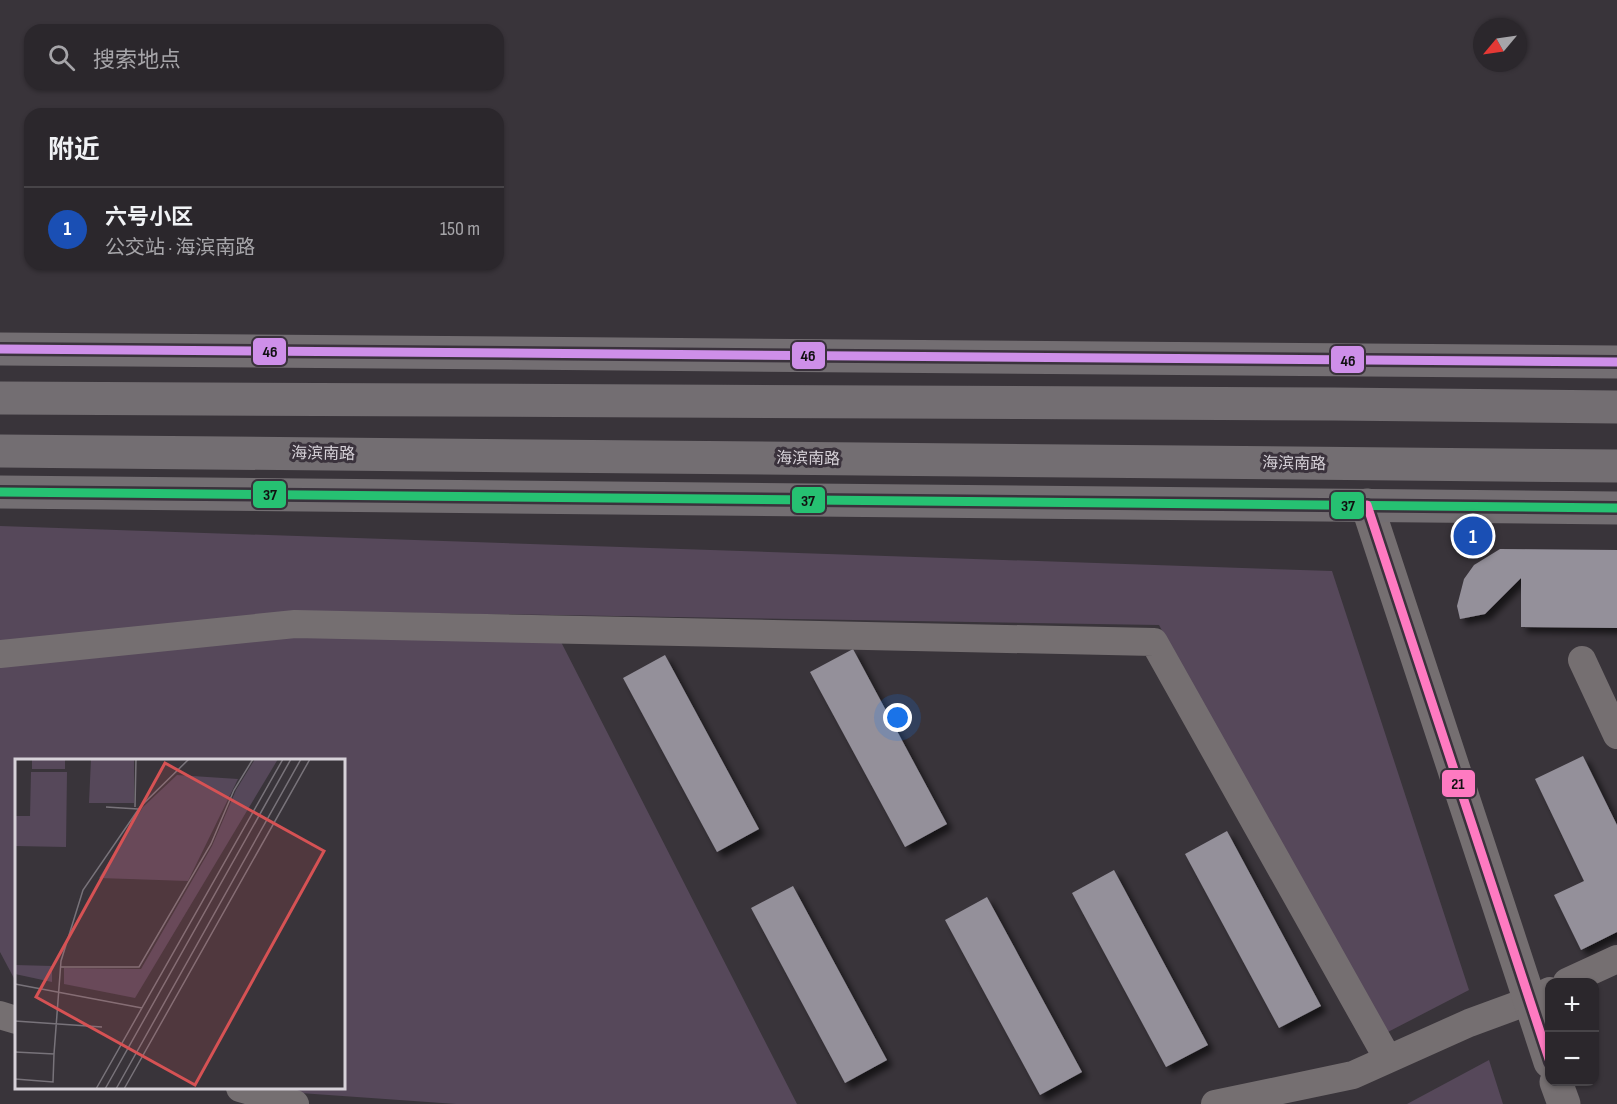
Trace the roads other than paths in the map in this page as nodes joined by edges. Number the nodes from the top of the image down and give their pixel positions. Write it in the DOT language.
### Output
graph roads {
  1 [pos="0,349"];
  2 [pos="1617,362"];
  3 [pos="0,398"];
  4 [pos="1617,407"];
  5 [pos="0,451"];
  6 [pos="1617,466"];
  7 [pos="0,492"];
  8 [pos="1367,505"];
  9 [pos="1617,508"];
  10 [pos="0,654"];
  11 [pos="1582,660"];
  12 [pos="1617,735"];
  13 [pos="1617,959"];
  14 [pos="1577,978"];
  15 [pos="1539,996"];
  16 [pos="0,1015"];
  17 [pos="15,1020"];
  18 [pos="1545,1032"];
  19 [pos="1388,1059"];
  20 [pos="1557,1086"];
  21 [pos="243,1089"];
  22 [pos="295,1104"];
  23 [pos="1215,1104"];
  24 [pos="1564,1104"];
  1 -- 2 [label="highway"];
  3 -- 4 [label="highway"];
  5 -- 6 [label="highway, 海滨南路"];
  7 -- 8 [label="highway"];
  8 -- 9 [label="highway"];
  8 -- 15 [label="street"];
  10 -- 19 [label="street"];
  11 -- 12 [label="street"];
  13 -- 14 [label="street"];
  15 -- 18 [label="street"];
  15 -- 19 [label="street"];
  16 -- 17 [label="street"];
  19 -- 23 [label="street"];
  20 -- 24 [label="street"];
  21 -- 22 [label="street"];
}
